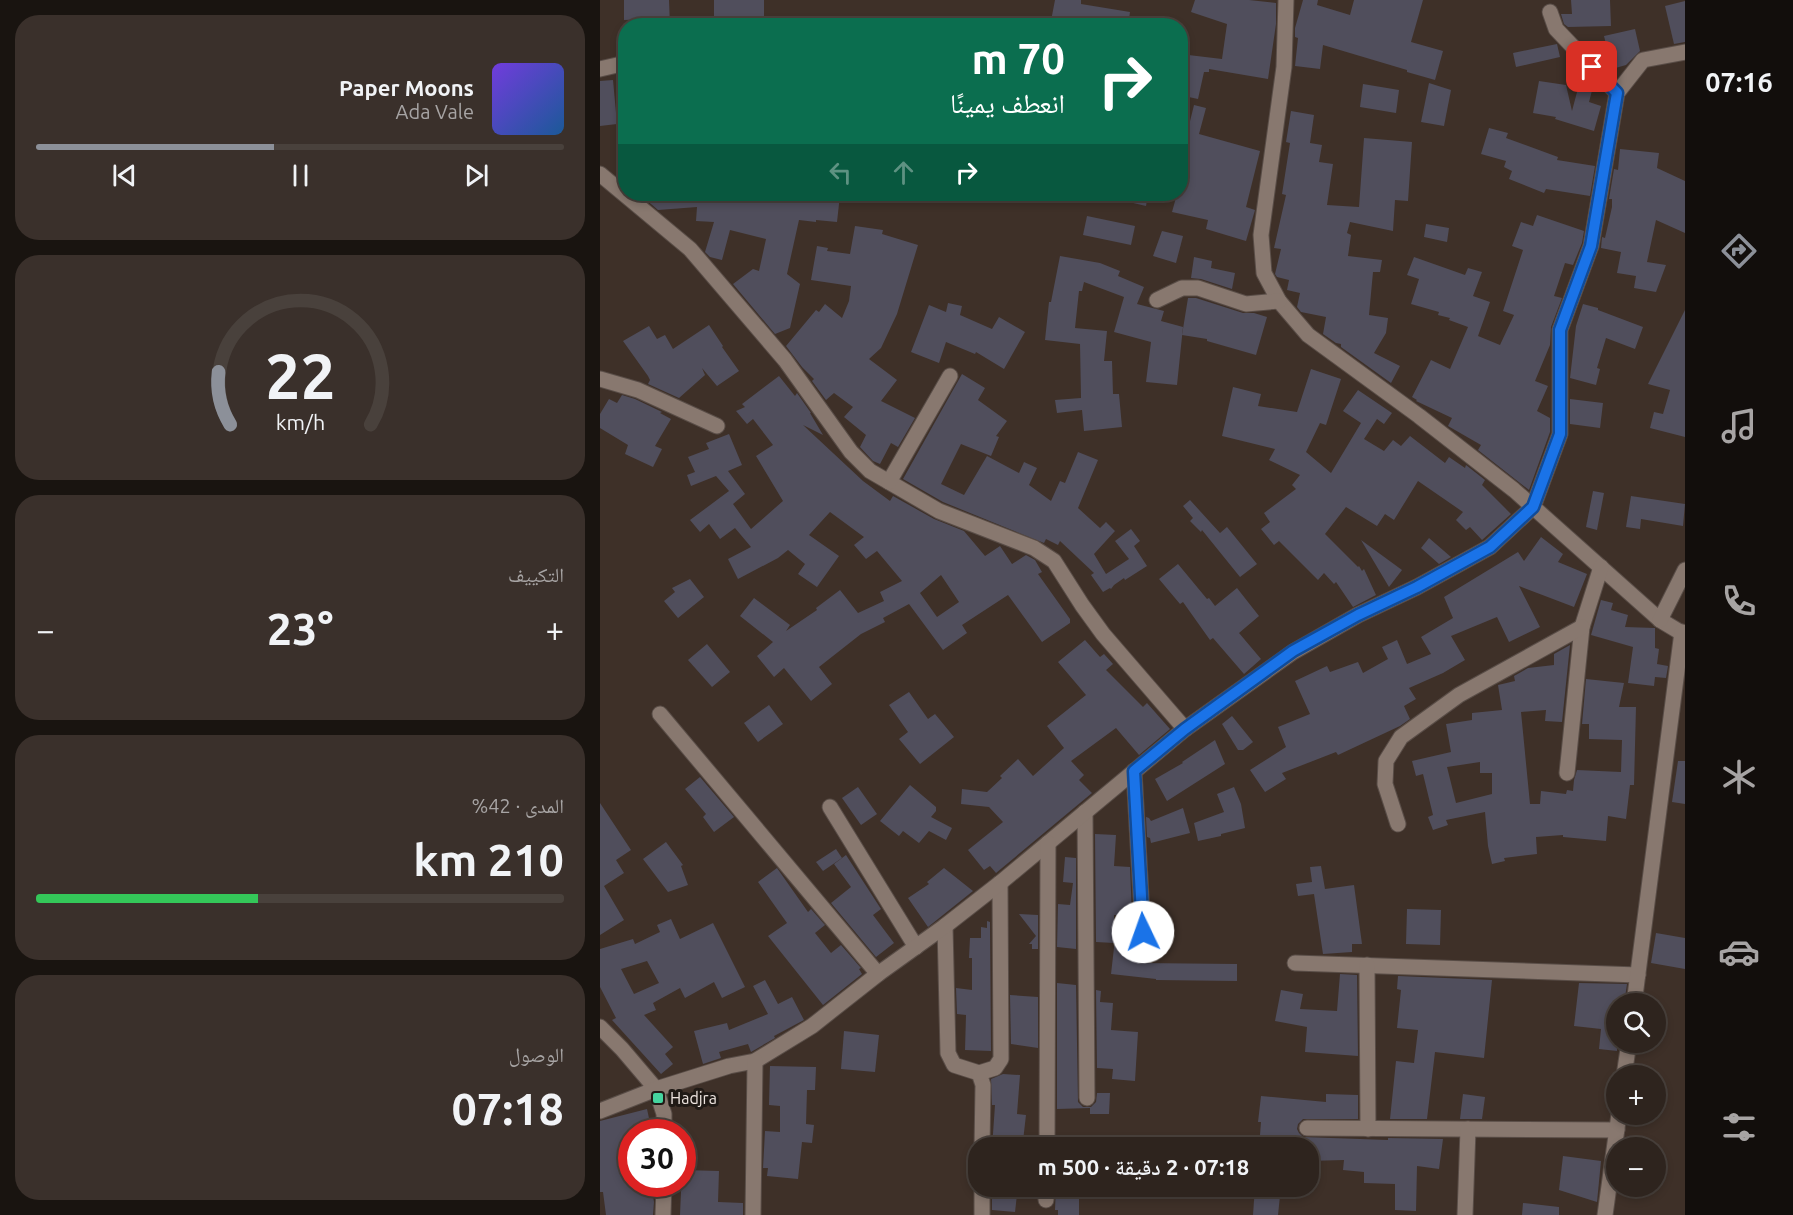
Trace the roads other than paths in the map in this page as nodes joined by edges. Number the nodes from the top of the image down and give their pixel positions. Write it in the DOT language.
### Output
graph roads {
  1 [pos="1286,0"];
  2 [pos="1550,12"];
  3 [pos="1685,52"];
  4 [pos="618,65"];
  5 [pos="600,69"];
  6 [pos="1617,93"];
  7 [pos="600,174"];
  8 [pos="618,190"];
  9 [pos="631,201"];
  10 [pos="1157,300"];
  11 [pos="1279,301"];
  12 [pos="950,376"];
  13 [pos="600,379"];
  14 [pos="717,426"];
  15 [pos="889,482"];
  16 [pos="1533,507"];
  17 [pos="1601,567"];
  18 [pos="1685,570"];
  19 [pos="1660,620"];
  20 [pos="1582,627"];
  21 [pos="1683,633"];
  22 [pos="660,714"];
  23 [pos="1185,729"];
  24 [pos="1134,771"];
  25 [pos="1567,773"];
  26 [pos="830,807"];
  27 [pos="1085,812"];
  28 [pos="1398,824"];
  29 [pos="1048,843"];
  30 [pos="1000,883"];
  31 [pos="945,926"];
  32 [pos="1143,932"];
  33 [pos="916,947"];
  34 [pos="1295,963"];
  35 [pos="1367,965"];
  36 [pos="878,974"];
  37 [pos="1638,975"];
  38 [pos="1636,993"];
  39 [pos="600,1027"];
  40 [pos="754,1061"];
  41 [pos="979,1073"];
  42 [pos="656,1089"];
  43 [pos="1087,1098"];
  44 [pos="600,1111"];
  45 [pos="664,1119"];
  46 [pos="1606,1123"];
  47 [pos="1618,1125"];
  48 [pos="1307,1128"];
  49 [pos="1368,1129"];
  50 [pos="1468,1129"];
  51 [pos="982,1137"];
  52 [pos="1047,1137"];
  53 [pos="664,1197"];
  54 [pos="982,1197"];
  55 [pos="663,1215"];
  56 [pos="753,1215"];
  57 [pos="982,1215"];
  58 [pos="1465,1215"];
  59 [pos="1605,1215"];
  1 -- 11 [label="street"];
  2 -- 6 [label="street"];
  3 -- 6 [label="street"];
  4 -- 5 [label="street"];
  6 -- 16 [label="street"];
  7 -- 8 [label="street"];
  9 -- 15 [label="street"];
  10 -- 11 [label="street"];
  11 -- 16 [label="street"];
  12 -- 15 [label="street"];
  13 -- 14 [label="street"];
  15 -- 23 [label="street"];
  16 -- 17 [label="street"];
  16 -- 23 [label="street"];
  17 -- 19 [label="street"];
  17 -- 20 [label="street"];
  18 -- 19 [label="street"];
  19 -- 21 [label="street"];
  20 -- 25 [label="street"];
  20 -- 28 [label="street"];
  21 -- 37 [label="street"];
  22 -- 36 [label="street"];
  23 -- 24 [label="street"];
  24 -- 27 [label="street"];
  24 -- 32 [label="street"];
  26 -- 33 [label="street"];
  27 -- 29 [label="street"];
  27 -- 43 [label="street"];
  29 -- 30 [label="street"];
  29 -- 52 [label="street"];
  30 -- 31 [label="street"];
  30 -- 41 [label="street"];
  31 -- 33 [label="street"];
  31 -- 41 [label="street"];
  33 -- 36 [label="street"];
  34 -- 35 [label="street"];
  35 -- 37 [label="street"];
  35 -- 49 [label="street"];
  36 -- 40 [label="street"];
  37 -- 38 [label="street"];
  39 -- 42 [label="street"];
  40 -- 42 [label="street"];
  40 -- 56 [label="street"];
  41 -- 51 [label="street"];
  42 -- 44 [label="street"];
  42 -- 45 [label="street"];
  46 -- 50 [label="street"];
  47 -- 59 [label="street"];
  48 -- 49 [label="street"];
  49 -- 50 [label="street"];
  50 -- 58 [label="street"];
  53 -- 55 [label="street"];
  54 -- 57 [label="street"];
}
